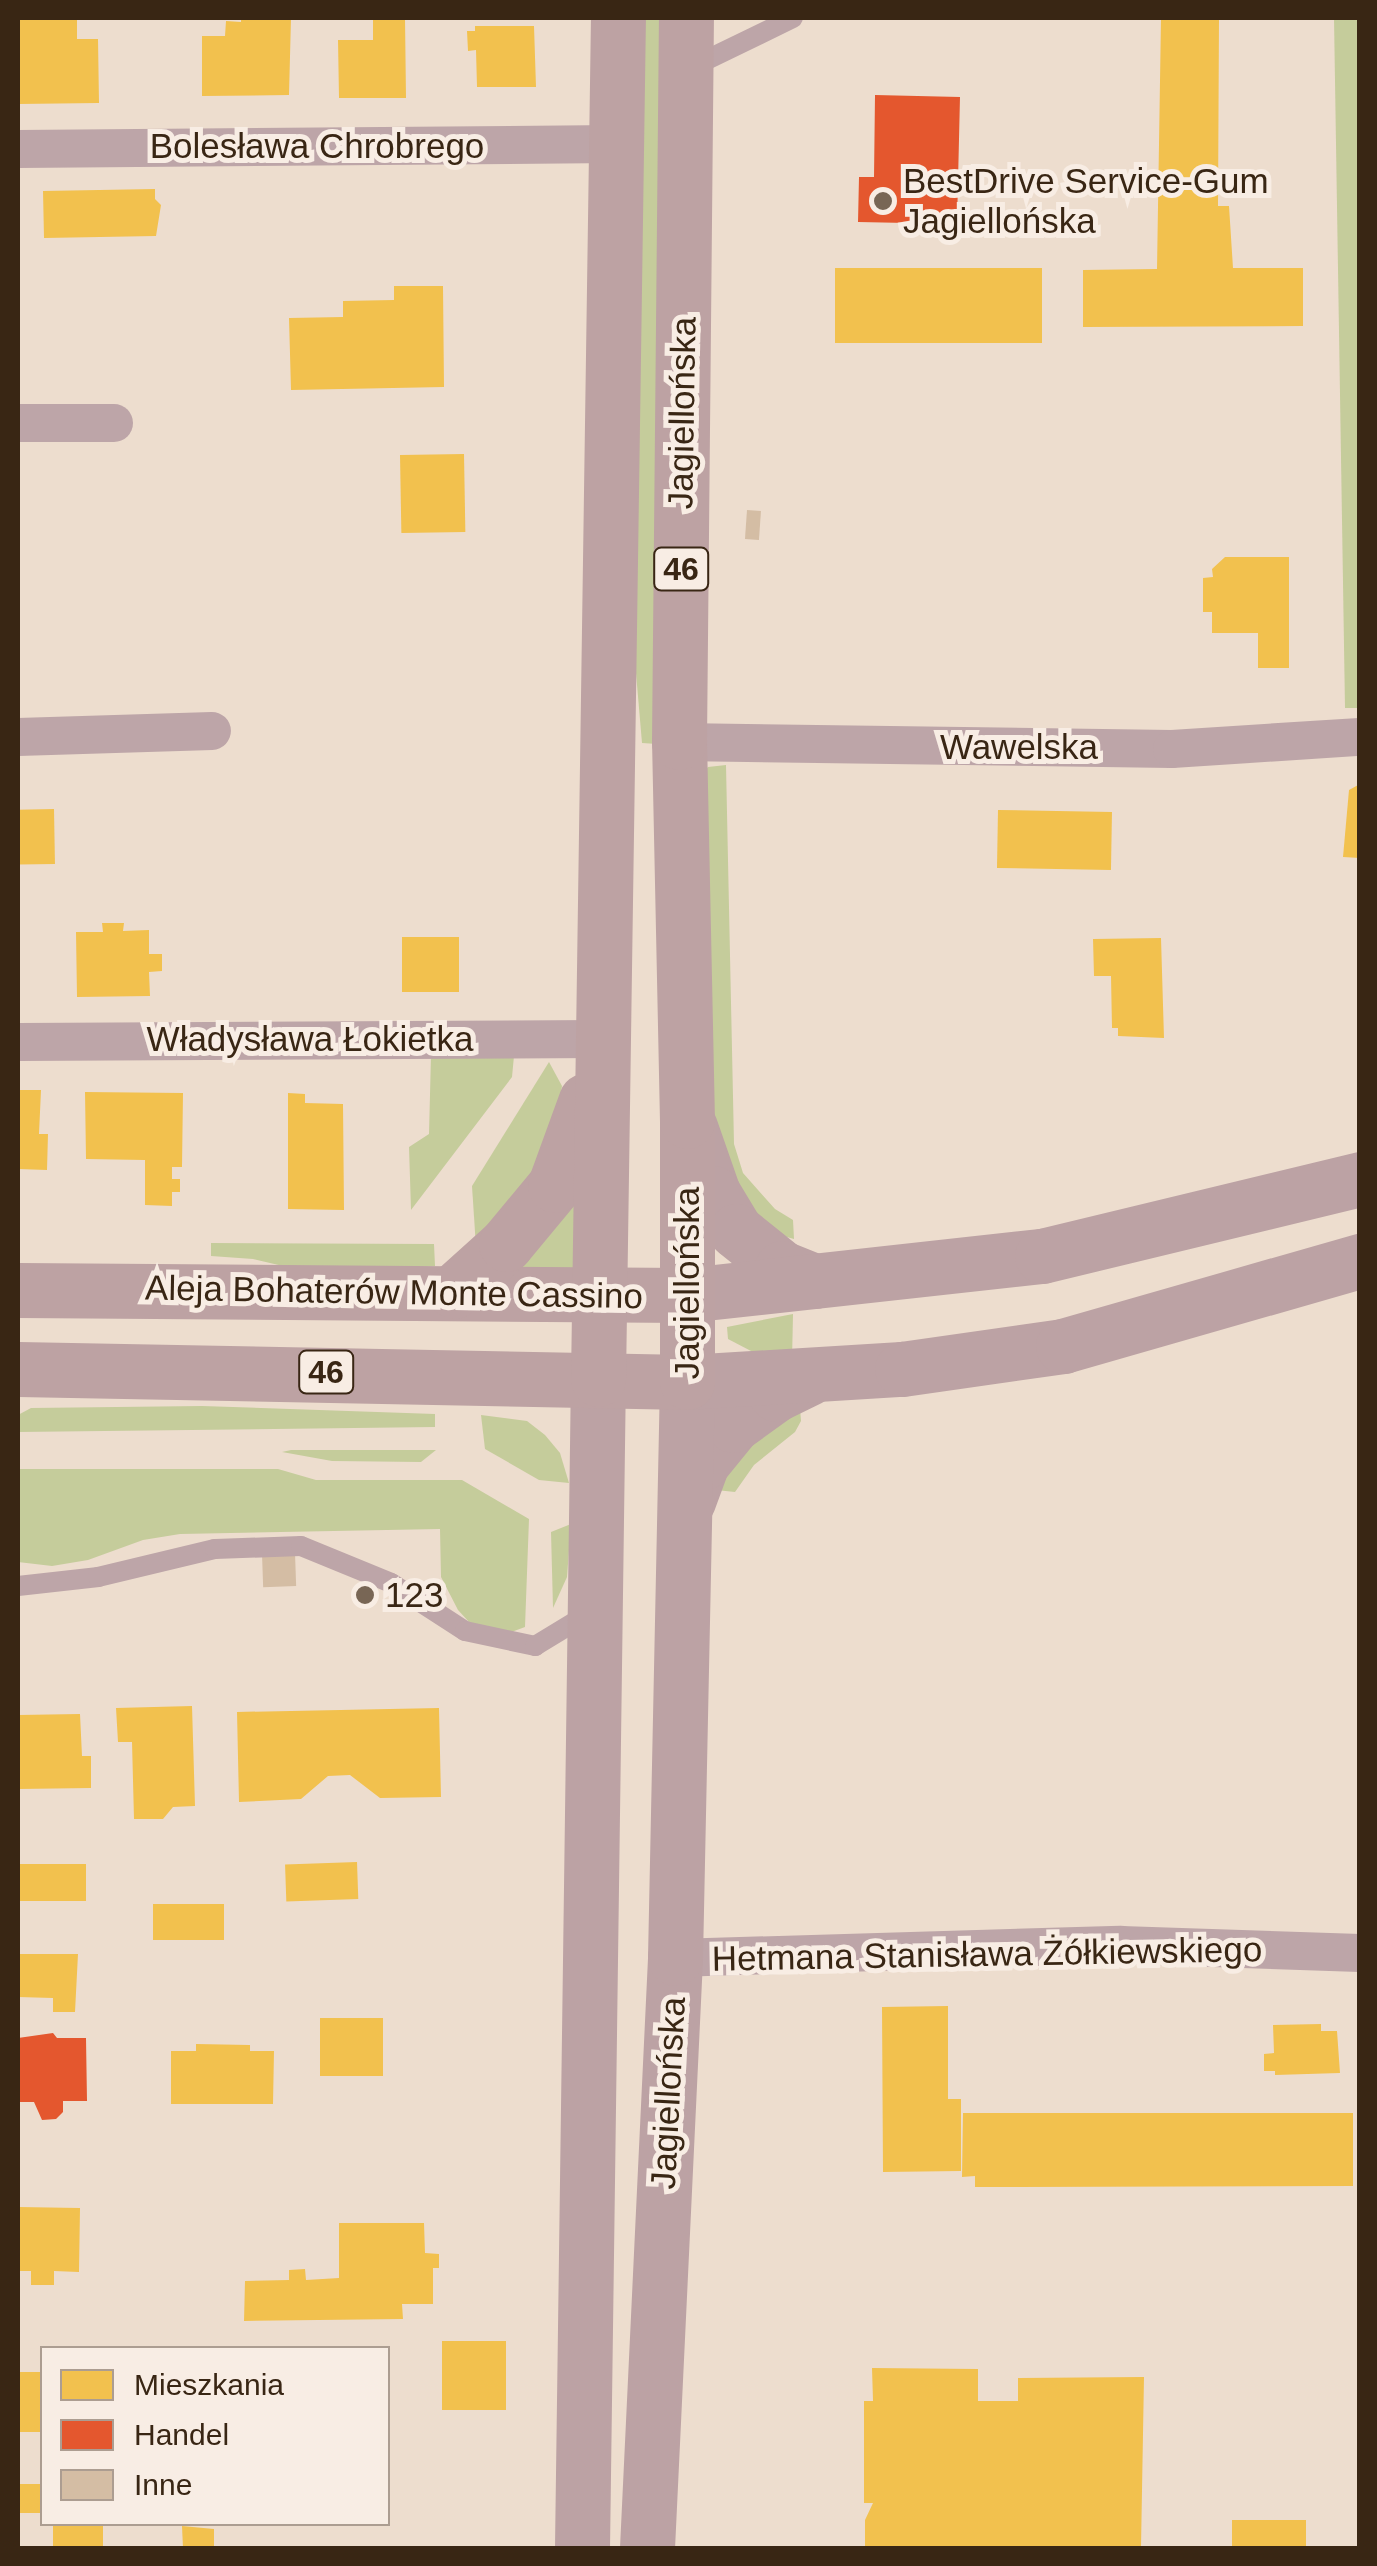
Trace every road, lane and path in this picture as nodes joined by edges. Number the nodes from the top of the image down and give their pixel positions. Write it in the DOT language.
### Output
graph roads {
  1 [pos="618,18"];
  2 [pos="792,18"];
  3 [pos="686,44"];
  4 [pos="616,144"];
  5 [pos="18,148"];
  6 [pos="18,423"];
  7 [pos="114,423"];
  8 [pos="212,731"];
  9 [pos="18,736"];
  10 [pos="1360,738"];
  11 [pos="679,742"];
  12 [pos="602,1039"];
  13 [pos="18,1042"];
  14 [pos="688,1121"];
  15 [pos="1360,1179"];
  16 [pos="1360,1261"];
  17 [pos="814,1281"];
  18 [pos="18,1290"];
  19 [pos="454,1290"];
  20 [pos="600,1294"];
  21 [pos="687,1295"];
  22 [pos="818,1373"];
  23 [pos="30,1375"];
  24 [pos="598,1379"];
  25 [pos="687,1382"];
  26 [pos="684,1513"];
  27 [pos="18,1586"];
  28 [pos="592,1610"];
  29 [pos="1360,1953"];
  30 [pos="675,1958"];
  31 [pos="582,2548"];
  32 [pos="647,2548"];
  1 -- 4 [label="main road, Jagiellońska / 46"];
  2 -- 3 [label="lane"];
  3 -- 11 [label="main road, Jagiellońska / 46"];
  4 -- 5 [label="street, Bolesława Chrobrego"];
  4 -- 12 [label="main road, Jagiellońska / 46"];
  6 -- 7 [label="street"];
  8 -- 9 [label="street"];
  10 -- 11 [label="street, Wawelska"];
  11 -- 14 [label="main road, Jagiellońska / 46"];
  12 -- 13 [label="street, Władysława Łokietka"];
  12 -- 19 [label="main road"];
  12 -- 20 [label="main road, Jagiellońska / 46"];
  14 -- 17 [label="street"];
  14 -- 21 [label="main road, Jagiellońska / 46"];
  15 -- 17 [label="street, Aleja Bohaterów Monte Cassino"];
  16 -- 22 [label="street"];
  17 -- 21 [label="street, Aleja Bohaterów Monte Cassino"];
  18 -- 19 [label="main road, Aleja Bohaterów Monte Cassino"];
  19 -- 20 [label="main road, Aleja Bohaterów Monte Cassino"];
  20 -- 21 [label="main road, Aleja Bohaterów Monte Cassino"];
  20 -- 24 [label="main road, Jagiellońska"];
  21 -- 25 [label="main road, Jagiellońska / 46"];
  22 -- 25 [label="street"];
  22 -- 26 [label="street"];
  23 -- 24 [label="main road, 46"];
  24 -- 25 [label="main road, 46"];
  24 -- 28 [label="street, Jagiellońska"];
  25 -- 26 [label="street, Jagiellońska"];
  26 -- 30 [label="street, Jagiellońska"];
  27 -- 28 [label="lane"];
  28 -- 31 [label="street, Jagiellońska"];
  29 -- 30 [label="street, Hetmana Stanisława Żółkiewskiego"];
  30 -- 32 [label="street, Jagiellońska"];
}
